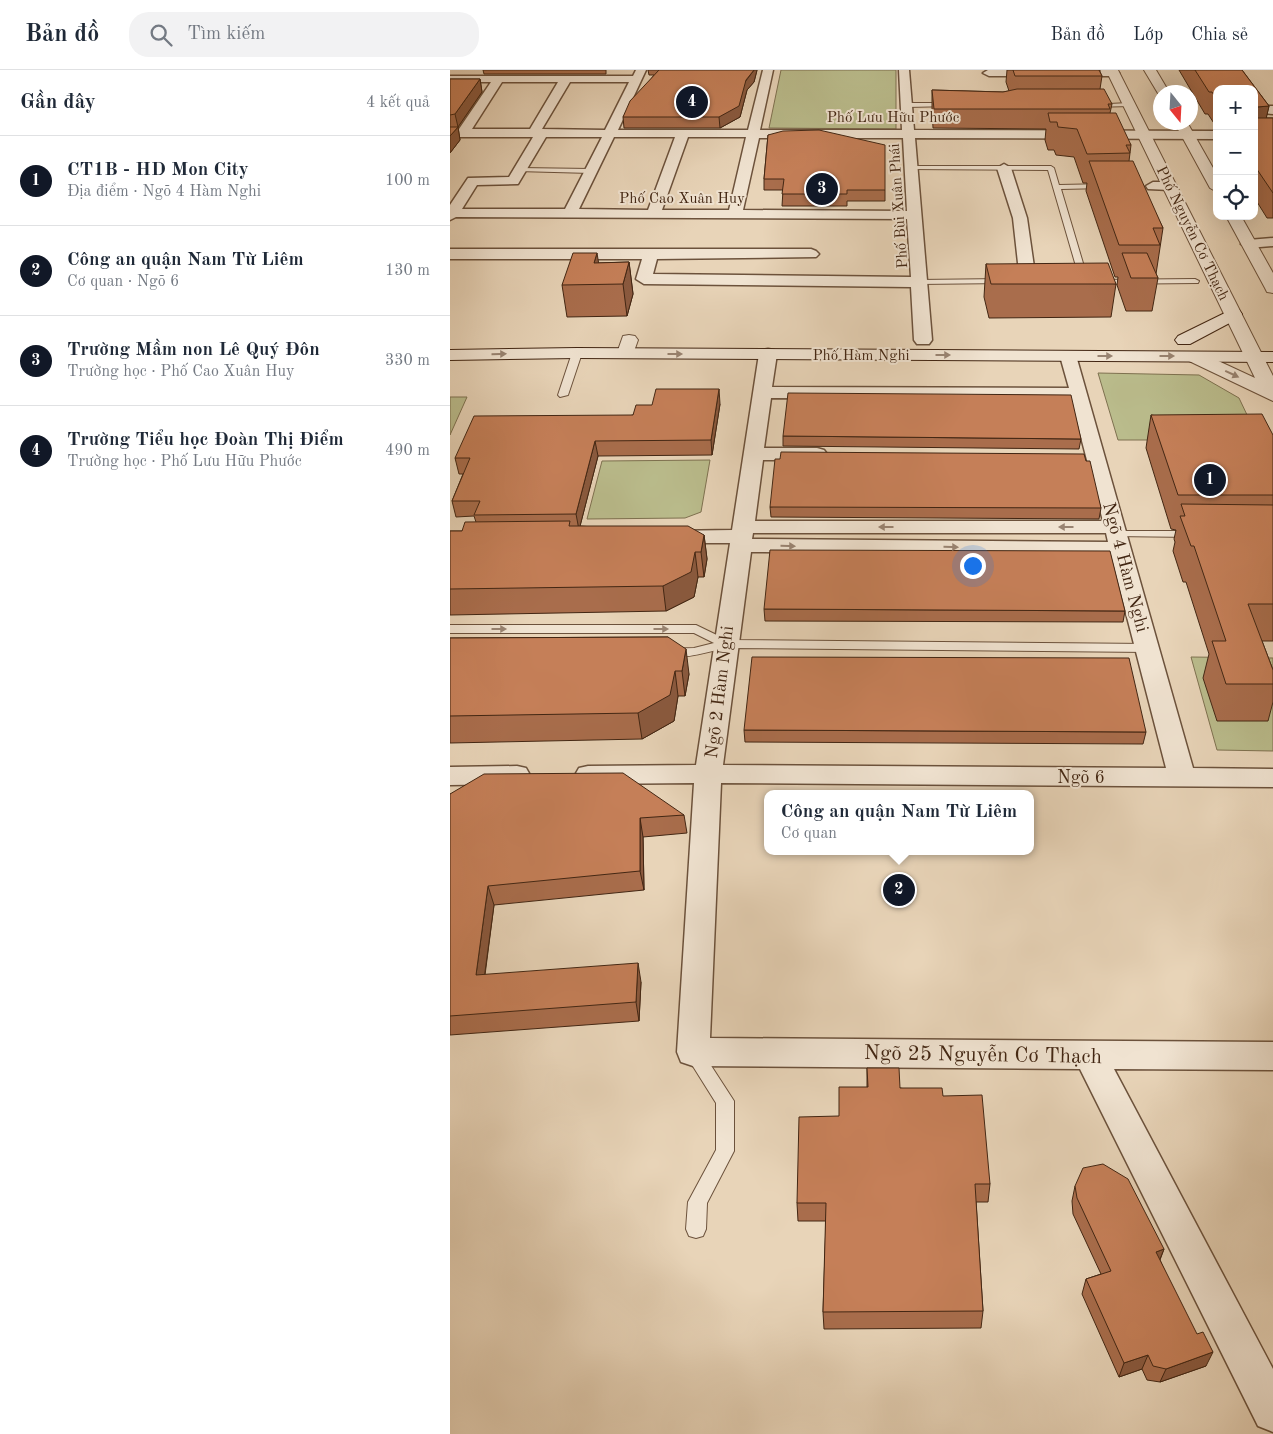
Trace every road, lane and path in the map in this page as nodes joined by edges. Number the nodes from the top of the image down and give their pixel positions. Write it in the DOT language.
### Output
graph roads {
  1 [pos="768,70"];
  2 [pos="904,70"];
  3 [pos="1150,70"];
  4 [pos="1036,71"];
  5 [pos="1113,72"];
  6 [pos="639,75"];
  7 [pos="990,75"];
  8 [pos="450,79"];
  9 [pos="499,79"];
  10 [pos="566,79"];
  11 [pos="1159,85"];
  12 [pos="907,105"];
  13 [pos="963,105"];
  14 [pos="1085,105"];
  15 [pos="1129,105"];
  16 [pos="1258,107"];
  17 [pos="1273,110"];
  18 [pos="1170,130"];
  19 [pos="1184,130"];
  20 [pos="1193,130"];
  21 [pos="456,133"];
  22 [pos="538,133"];
  23 [pos="610,133"];
  24 [pos="683,133"];
  25 [pos="753,133"];
  26 [pos="909,134"];
  27 [pos="1144,134"];
  28 [pos="1213,134"];
  29 [pos="911,168"];
  30 [pos="1004,168"];
  31 [pos="520,170"];
  32 [pos="591,171"];
  33 [pos="1213,181"];
  34 [pos="1114,186"];
  35 [pos="1056,187"];
  36 [pos="451,214"];
  37 [pos="570,214"];
  38 [pos="654,214"];
  39 [pos="735,214"];
  40 [pos="815,215"];
  41 [pos="914,215"];
  42 [pos="1235,220"];
  43 [pos="1273,242"];
  44 [pos="1248,244"];
  45 [pos="450,254"];
  46 [pos="651,254"];
  47 [pos="811,254"];
  48 [pos="808,280"];
  49 [pos="1008,281"];
  50 [pos="1028,281"];
  51 [pos="919,282"];
  52 [pos="1075,282"];
  53 [pos="1085,282"];
  54 [pos="1194,282"];
  55 [pos="1273,288"];
  56 [pos="1233,314"];
  57 [pos="923,340"];
  58 [pos="450,341"];
  59 [pos="1273,341"];
  60 [pos="628,347"];
  61 [pos="1189,348"];
  62 [pos="1249,349"];
  63 [pos="577,353"];
  64 [pos="768,354"];
  65 [pos="450,356"];
  66 [pos="1070,356"];
  67 [pos="1273,357"];
  68 [pos="761,392"];
  69 [pos="1079,394"];
  70 [pos="1272,394"];
  71 [pos="563,395"];
  72 [pos="752,454"];
  73 [pos="840,454"];
  74 [pos="1205,534"];
  75 [pos="741,536"];
  76 [pos="653,537"];
  77 [pos="1118,537"];
  78 [pos="450,629"];
  79 [pos="725,644"];
  80 [pos="1148,648"];
  81 [pos="654,652"];
  82 [pos="708,774"];
  83 [pos="539,775"];
  84 [pos="569,775"];
  85 [pos="450,776"];
  86 [pos="1182,778"];
  87 [pos="1273,778"];
  88 [pos="693,1052"];
  89 [pos="1090,1055"];
  90 [pos="1273,1056"];
  91 [pos="696,1229"];
  92 [pos="1273,1411"];
  1 -- 25 [label="street"];
  2 -- 12 [label="street, Phố Bùi Xuân Phái"];
  3 -- 11 [label="main road"];
  4 -- 5 [label="street"];
  4 -- 7 [label="street"];
  5 -- 15 [label="main road, Phố Nguyễn Cơ Thạch"];
  6 -- 10 [label="street"];
  6 -- 23 [label="street"];
  8 -- 9 [label="street"];
  9 -- 10 [label="street"];
  9 -- 21 [label="street"];
  10 -- 22 [label="street"];
  12 -- 13 [label="lane"];
  12 -- 26 [label="street, Phố Bùi Xuân Phái"];
  14 -- 15 [label="lane"];
  15 -- 27 [label="main road, Phố Nguyễn Cơ Thạch"];
  16 -- 17 [label="street"];
  18 -- 27 [label="street, Phố Lưu Hữu Phước"];
  19 -- 33 [label="main road"];
  20 -- 28 [label="street, Phố Lưu Hữu Phước"];
  21 -- 22 [label="street, Phố Lưu Hữu Phước"];
  22 -- 23 [label="street, Phố Lưu Hữu Phước"];
  22 -- 31 [label="street"];
  23 -- 24 [label="street, Phố Lưu Hữu Phước"];
  23 -- 32 [label="street"];
  24 -- 25 [label="street, Phố Lưu Hữu Phước"];
  24 -- 38 [label="street"];
  25 -- 26 [label="street, Phố Lưu Hữu Phước"];
  25 -- 39 [label="street"];
  26 -- 27 [label="street, Phố Lưu Hữu Phước"];
  26 -- 29 [label="street, Phố Bùi Xuân Phái"];
  27 -- 56 [label="main road, Phố Nguyễn Cơ Thạch"];
  29 -- 30 [label="lane"];
  29 -- 41 [label="street, Phố Bùi Xuân Phái"];
  30 -- 35 [label="lane"];
  30 -- 50 [label="street"];
  31 -- 32 [label="lane"];
  31 -- 36 [label="street"];
  32 -- 37 [label="street"];
  34 -- 35 [label="lane"];
  35 -- 53 [label="lane"];
  36 -- 37 [label="street, Phố Cao Xuân Huy"];
  37 -- 38 [label="street, Phố Cao Xuân Huy"];
  38 -- 39 [label="street, Phố Cao Xuân Huy"];
  39 -- 40 [label="street, Phố Cao Xuân Huy"];
  40 -- 41 [label="street, Phố Cao Xuân Huy"];
  40 -- 47 [label="street"];
  41 -- 51 [label="street, Phố Bùi Xuân Phái"];
  42 -- 44 [label="main road"];
  43 -- 44 [label="street"];
  44 -- 55 [label="main road"];
  45 -- 46 [label="street"];
  46 -- 47 [label="street"];
  46 -- 48 [label="street"];
  47 -- 48 [label="street"];
  48 -- 51 [label="street"];
  49 -- 51 [label="lane"];
  51 -- 57 [label="street, Phố Bùi Xuân Phái"];
  52 -- 53 [label="lane"];
  53 -- 54 [label="lane"];
  56 -- 61 [label="main road"];
  56 -- 62 [label="main road, Phố Nguyễn Cơ Thạch"];
  57 -- 60 [label="main road, Phố Hàm Nghi"];
  57 -- 61 [label="main road, Phố Hàm Nghi"];
  58 -- 60 [label="main road, Phố Hàm Nghi"];
  59 -- 62 [label="main road, Phố Hàm Nghi"];
  60 -- 63 [label="main road, Phố Hàm Nghi"];
  60 -- 64 [label="main road, Phố Hàm Nghi, one-way"];
  61 -- 62 [label="main road, Phố Hàm Nghi"];
  66 -- 61 [label="main road, Phố Hàm Nghi, one-way"];
  61 -- 70 [label="main road, one-way"];
  62 -- 67 [label="main road, Phố Hàm Nghi"];
  62 -- 70 [label="main road, Phố Nguyễn Cơ Thạch"];
  65 -- 63 [label="main road, Phố Hàm Nghi, one-way"];
  63 -- 71 [label="lane"];
  64 -- 66 [label="main road, Phố Hàm Nghi, one-way"];
  64 -- 68 [label="street, Ngõ 2 Hàm Nghi"];
  66 -- 69 [label="street, Ngõ 4 Hàm Nghi"];
  68 -- 69 [label="street"];
  68 -- 72 [label="street, Ngõ 2 Hàm Nghi"];
  69 -- 77 [label="street, Ngõ 4 Hàm Nghi"];
  72 -- 73 [label="street"];
  72 -- 75 [label="street, Ngõ 2 Hàm Nghi"];
  74 -- 77 [label="lane"];
  75 -- 76 [label="street"];
  75 -- 77 [label="street"];
  75 -- 79 [label="street, Ngõ 2 Hàm Nghi"];
  77 -- 80 [label="street, Ngõ 4 Hàm Nghi"];
  78 -- 79 [label="lane, one-way"];
  79 -- 80 [label="lane"];
  79 -- 81 [label="lane"];
  79 -- 82 [label="street, Ngõ 2 Hàm Nghi"];
  80 -- 86 [label="street, Ngõ 4 Hàm Nghi"];
  82 -- 84 [label="street, Ngõ 2 Hàm Nghi"];
  82 -- 86 [label="street, Ngõ 6"];
  82 -- 88 [label="street"];
  83 -- 85 [label="street"];
  86 -- 87 [label="street, Ngõ 6"];
  88 -- 89 [label="street, Ngõ 25 Nguyễn Cơ Thạch"];
  88 -- 91 [label="lane"];
  89 -- 90 [label="street, Ngõ 25 Nguyễn Cơ Thạch"];
  89 -- 92 [label="street"];
}
